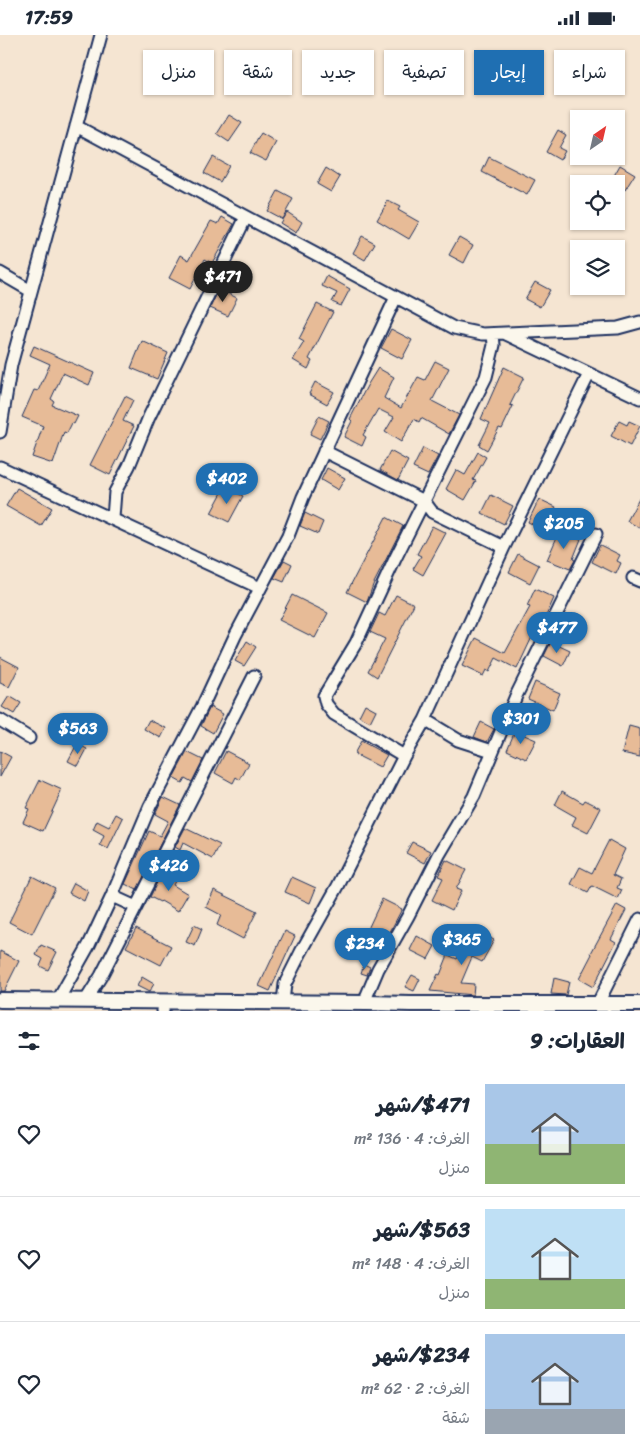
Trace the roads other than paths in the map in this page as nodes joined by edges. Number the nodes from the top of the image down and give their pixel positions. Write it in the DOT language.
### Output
graph roads {
  1 [pos="101,35"];
  2 [pos="76,126"];
  3 [pos="246,217"];
  4 [pos="0,273"];
  5 [pos="31,291"];
  6 [pos="396,297"];
  7 [pos="640,322"];
  8 [pos="498,334"];
  9 [pos="589,374"];
  10 [pos="640,398"];
  11 [pos="0,432"];
  12 [pos="324,451"];
  13 [pos="0,467"];
  14 [pos="424,501"];
  15 [pos="113,518"];
  16 [pos="596,533"];
  17 [pos="504,547"];
  18 [pos="260,588"];
  19 [pos="254,676"];
  20 [pos="0,720"];
  21 [pos="425,720"];
  22 [pos="29,738"];
  23 [pos="492,751"];
  24 [pos="404,756"];
  25 [pos="112,896"];
  26 [pos="136,907"];
  27 [pos="640,919"];
  28 [pos="0,1000"];
  29 [pos="58,1000"];
  30 [pos="86,1000"];
  31 [pos="282,1002"];
  32 [pos="367,1003"];
  33 [pos="597,1005"];
  34 [pos="112,1006"];
  35 [pos="163,1006"];
  36 [pos="210,1006"];
  37 [pos="632,1006"];
  38 [pos="351,1007"];
  39 [pos="409,1008"];
  1 -- 2 [label="street"];
  2 -- 3 [label="street"];
  2 -- 5 [label="street"];
  3 -- 6 [label="street"];
  3 -- 15 [label="street"];
  4 -- 5 [label="street"];
  5 -- 11 [label="street"];
  6 -- 8 [label="street"];
  6 -- 12 [label="street"];
  7 -- 8 [label="street"];
  8 -- 9 [label="street"];
  8 -- 14 [label="street"];
  9 -- 10 [label="street"];
  9 -- 17 [label="street"];
  12 -- 14 [label="street"];
  12 -- 18 [label="street"];
  13 -- 15 [label="street"];
  14 -- 17 [label="street"];
  14 -- 24 [label="street"];
  15 -- 18 [label="street"];
  16 -- 23 [label="street"];
  17 -- 21 [label="street"];
  18 -- 25 [label="street"];
  19 -- 26 [label="street"];
  20 -- 22 [label="street"];
  21 -- 23 [label="street"];
  21 -- 24 [label="street"];
  23 -- 32 [label="street"];
  24 -- 31 [label="street"];
  25 -- 26 [label="street"];
  25 -- 29 [label="street"];
  26 -- 30 [label="street"];
  27 -- 33 [label="street"];
  28 -- 29 [label="street"];
  29 -- 30 [label="street"];
  30 -- 34 [label="street"];
  31 -- 36 [label="street"];
  31 -- 38 [label="street"];
  32 -- 38 [label="street"];
  32 -- 39 [label="street"];
  33 -- 37 [label="street"];
  33 -- 39 [label="street"];
  34 -- 35 [label="street"];
  35 -- 36 [label="street"];
}
